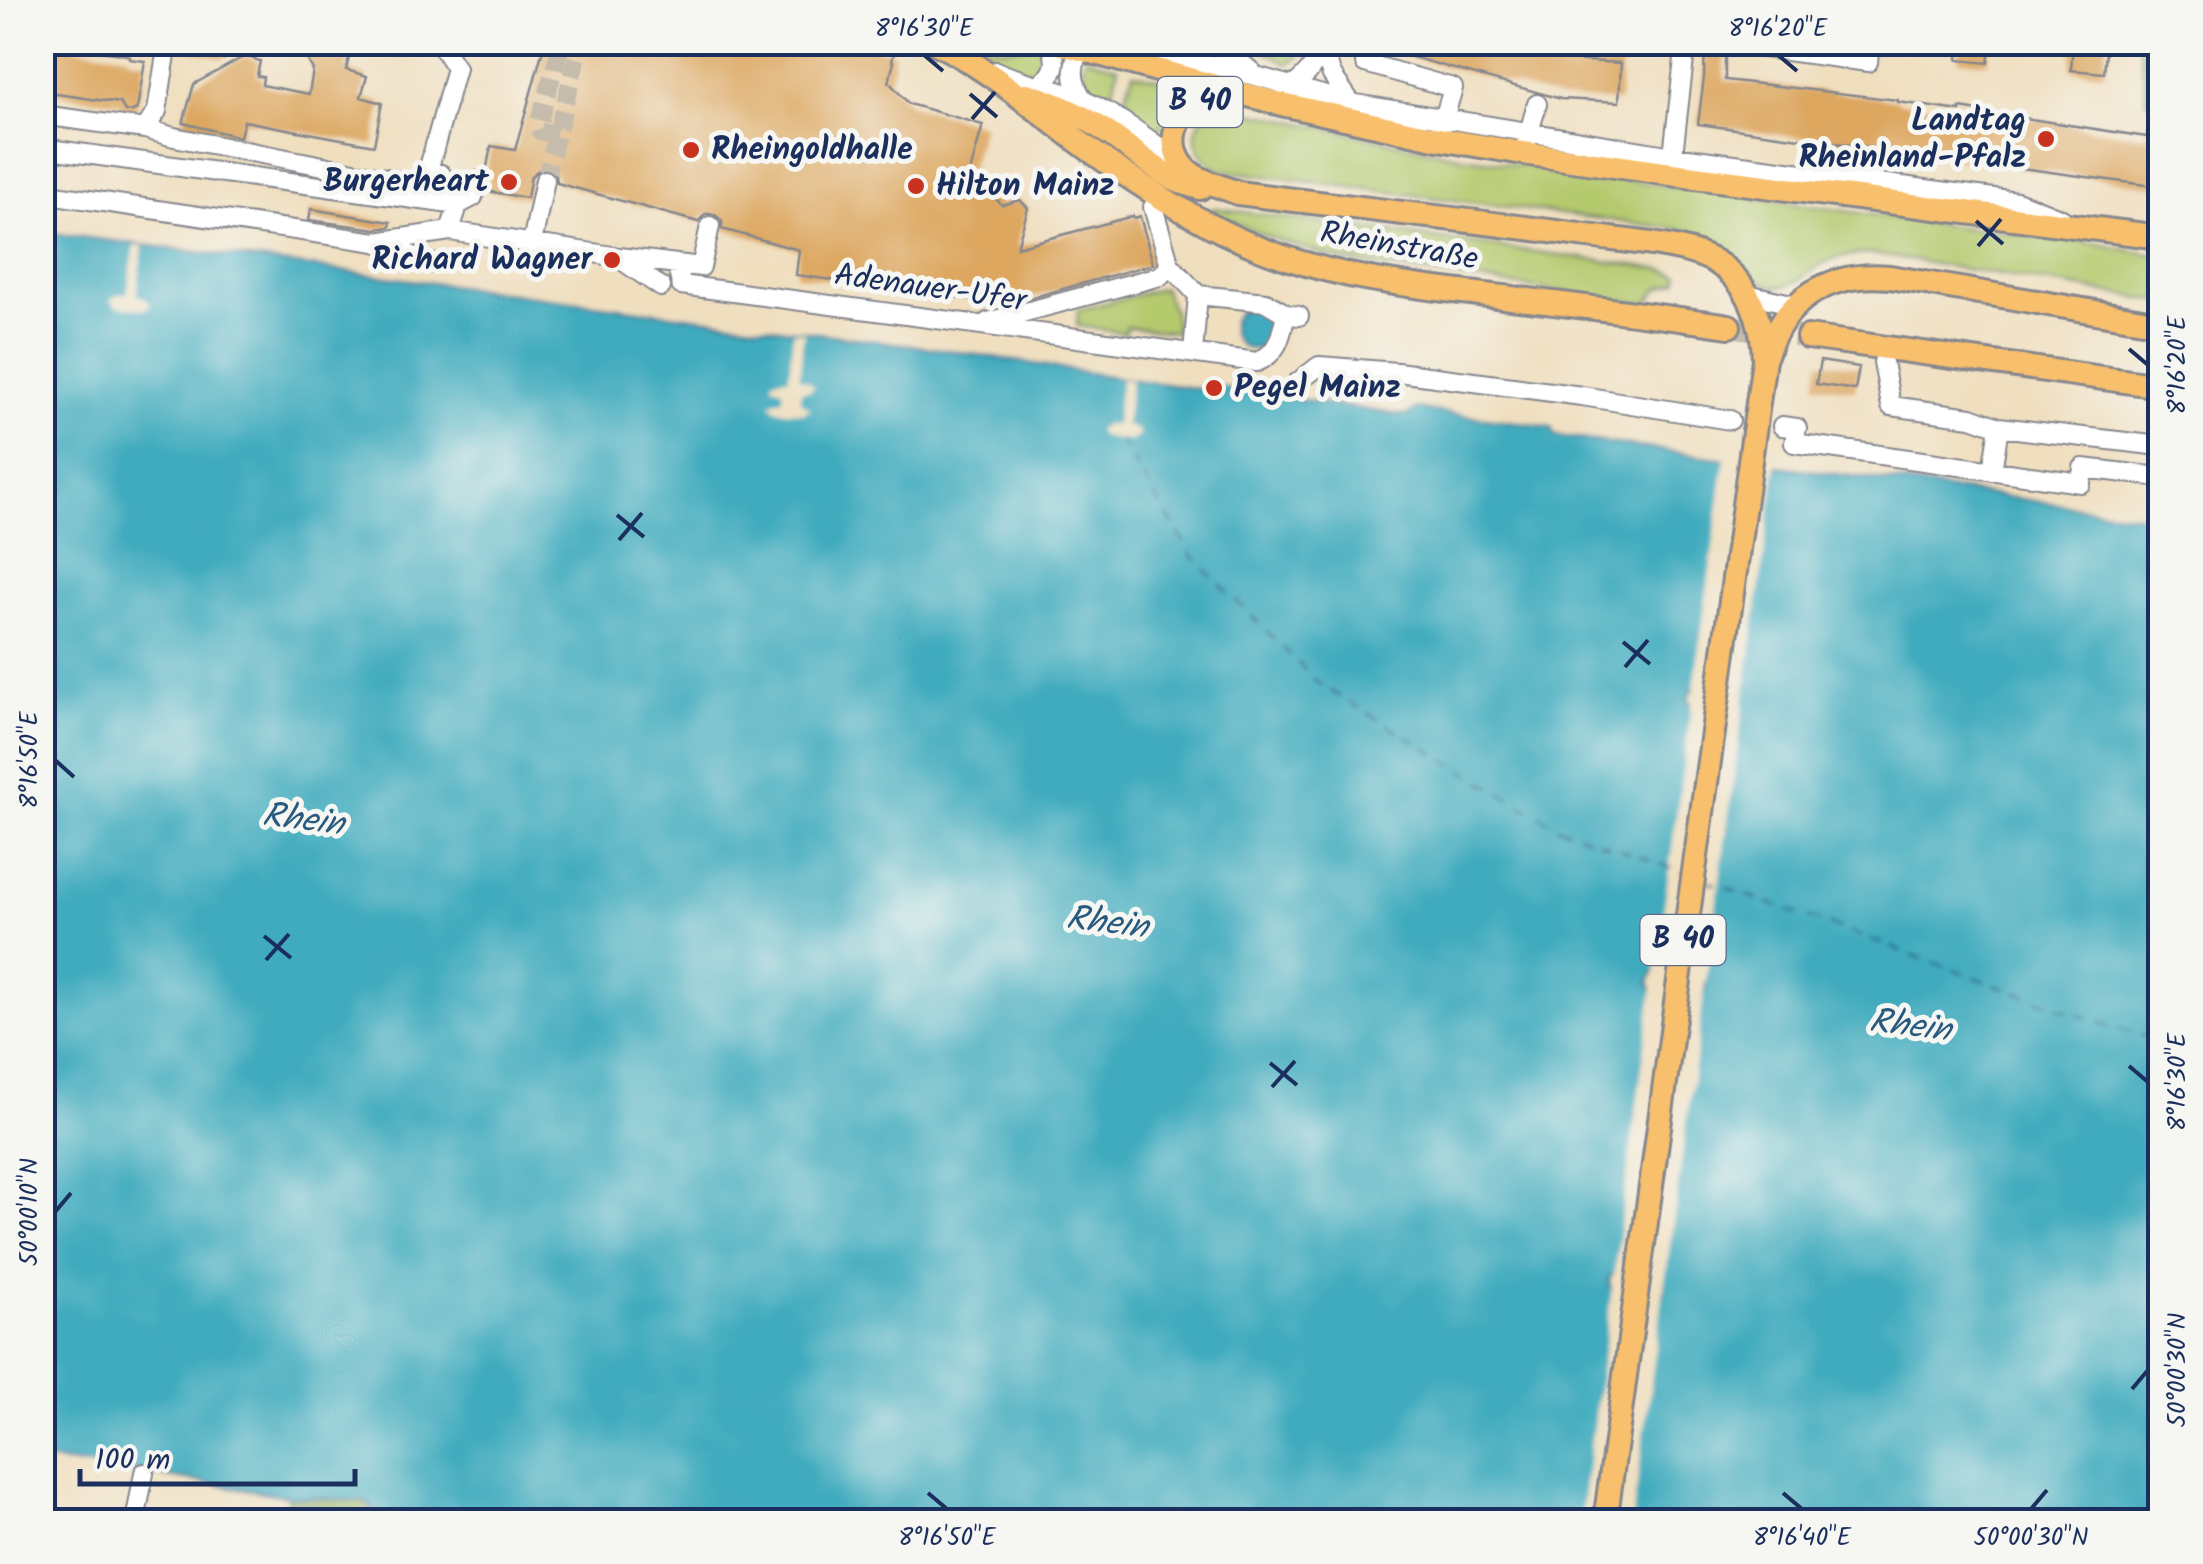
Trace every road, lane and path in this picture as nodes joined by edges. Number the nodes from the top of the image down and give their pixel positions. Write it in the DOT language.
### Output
graph roads {
  1 [pos="168,42"];
  2 [pos="439,42"];
  3 [pos="1052,42"];
  4 [pos="1121,42"];
  5 [pos="1208,42"];
  6 [pos="1686,42"];
  7 [pos="1870,42"];
  8 [pos="1734,44"];
  9 [pos="1322,45"];
  10 [pos="1083,46"];
  11 [pos="944,47"];
  12 [pos="1365,63"];
  13 [pos="1256,76"];
  14 [pos="1035,86"];
  15 [pos="1009,88"];
  16 [pos="1278,97"];
  17 [pos="1085,101"];
  18 [pos="1350,103"];
  19 [pos="1537,104"];
  20 [pos="42,115"];
  21 [pos="1376,126"];
  22 [pos="1441,128"];
  23 [pos="145,129"];
  24 [pos="174,138"];
  25 [pos="1526,143"];
  26 [pos="42,148"];
  27 [pos="1672,165"];
  28 [pos="170,166"];
  29 [pos="1184,166"];
  30 [pos="441,174"];
  31 [pos="545,180"];
  32 [pos="477,182"];
  33 [pos="42,192"];
  34 [pos="1238,193"];
  35 [pos="458,205"];
  36 [pos="1153,207"];
  37 [pos="710,226"];
  38 [pos="450,231"];
  39 [pos="2160,237"];
  40 [pos="376,242"];
  41 [pos="532,244"];
  42 [pos="619,257"];
  43 [pos="432,264"];
  44 [pos="677,264"];
  45 [pos="1165,270"];
  46 [pos="661,287"];
  47 [pos="1747,294"];
  48 [pos="1198,295"];
  49 [pos="1796,305"];
  50 [pos="2160,322"];
  51 [pos="978,325"];
  52 [pos="1729,326"];
  53 [pos="1808,337"];
  54 [pos="1194,353"];
  55 [pos="1764,358"];
  56 [pos="1884,362"];
  57 [pos="1298,382"];
  58 [pos="1489,386"];
  59 [pos="2160,386"];
  60 [pos="1486,405"];
  61 [pos="1730,420"];
  62 [pos="1782,426"];
  63 [pos="1999,427"];
  64 [pos="2160,446"];
  65 [pos="1992,471"];
  66 [pos="2160,477"];
  67 [pos="144,1473"];
  68 [pos="134,1522"];
  69 [pos="1605,1522"];
  1 -- 23 [label="street"];
  2 -- 30 [label="street"];
  3 -- 10 [label="main road"];
  3 -- 14 [label="street"];
  4 -- 13 [label="street"];
  5 -- 13 [label="street"];
  6 -- 27 [label="street"];
  7 -- 8 [label="street"];
  9 -- 16 [label="street"];
  9 -- 18 [label="street"];
  10 -- 16 [label="main road"];
  10 -- 17 [label="street"];
  11 -- 14 [label="street, Rheinstraße"];
  11 -- 15 [label="main road, Rheinstraße"];
  12 -- 22 [label="street"];
  13 -- 16 [label="street"];
  14 -- 17 [label="street, Rheinstraße"];
  15 -- 34 [label="main road"];
  15 -- 52 [label="main road, Rheinstraße"];
  16 -- 18 [label="street"];
  16 -- 21 [label="main road, B 40"];
  16 -- 29 [label="main road, B 40"];
  17 -- 29 [label="street, Rheinstraße"];
  18 -- 21 [label="street"];
  18 -- 22 [label="street"];
  19 -- 25 [label="street"];
  20 -- 23 [label="street"];
  21 -- 22 [label="main road, B 40"];
  22 -- 25 [label="main road, B 40"];
  23 -- 24 [label="street"];
  24 -- 28 [label="street"];
  24 -- 35 [label="street"];
  25 -- 27 [label="main road, B 40"];
  26 -- 28 [label="street"];
  27 -- 39 [label="main road, B 40"];
  28 -- 35 [label="street"];
  29 -- 34 [label="main road, Rheinstraße / B 40"];
  31 -- 41 [label="street"];
  32 -- 35 [label="street"];
  33 -- 40 [label="street"];
  34 -- 47 [label="main road, Rheinstraße / B 40"];
  35 -- 38 [label="street"];
  36 -- 45 [label="street"];
  37 -- 44 [label="street"];
  38 -- 40 [label="street"];
  38 -- 41 [label="street"];
  40 -- 43 [label="street"];
  41 -- 42 [label="street"];
  42 -- 44 [label="street"];
  42 -- 46 [label="street"];
  44 -- 51 [label="street, Adenauer-Ufer"];
  45 -- 48 [label="street"];
  45 -- 51 [label="street"];
  47 -- 49 [label="street"];
  47 -- 55 [label="main road, Rheinstraße / B 40"];
  48 -- 54 [label="street"];
  48 -- 54 [label="street, Adenauer-Ufer"];
  49 -- 50 [label="main road, B 40"];
  49 -- 55 [label="main road, B 40"];
  51 -- 54 [label="street, Adenauer-Ufer"];
  53 -- 59 [label="main road"];
  55 -- 69 [label="main road, B 40, bridge"];
  56 -- 63 [label="street"];
  57 -- 58 [label="street"];
  58 -- 60 [label="street"];
  58 -- 61 [label="street"];
  62 -- 65 [label="street"];
  63 -- 64 [label="street"];
  63 -- 65 [label="street"];
  65 -- 66 [label="street"];
  67 -- 68 [label="street"];
}
